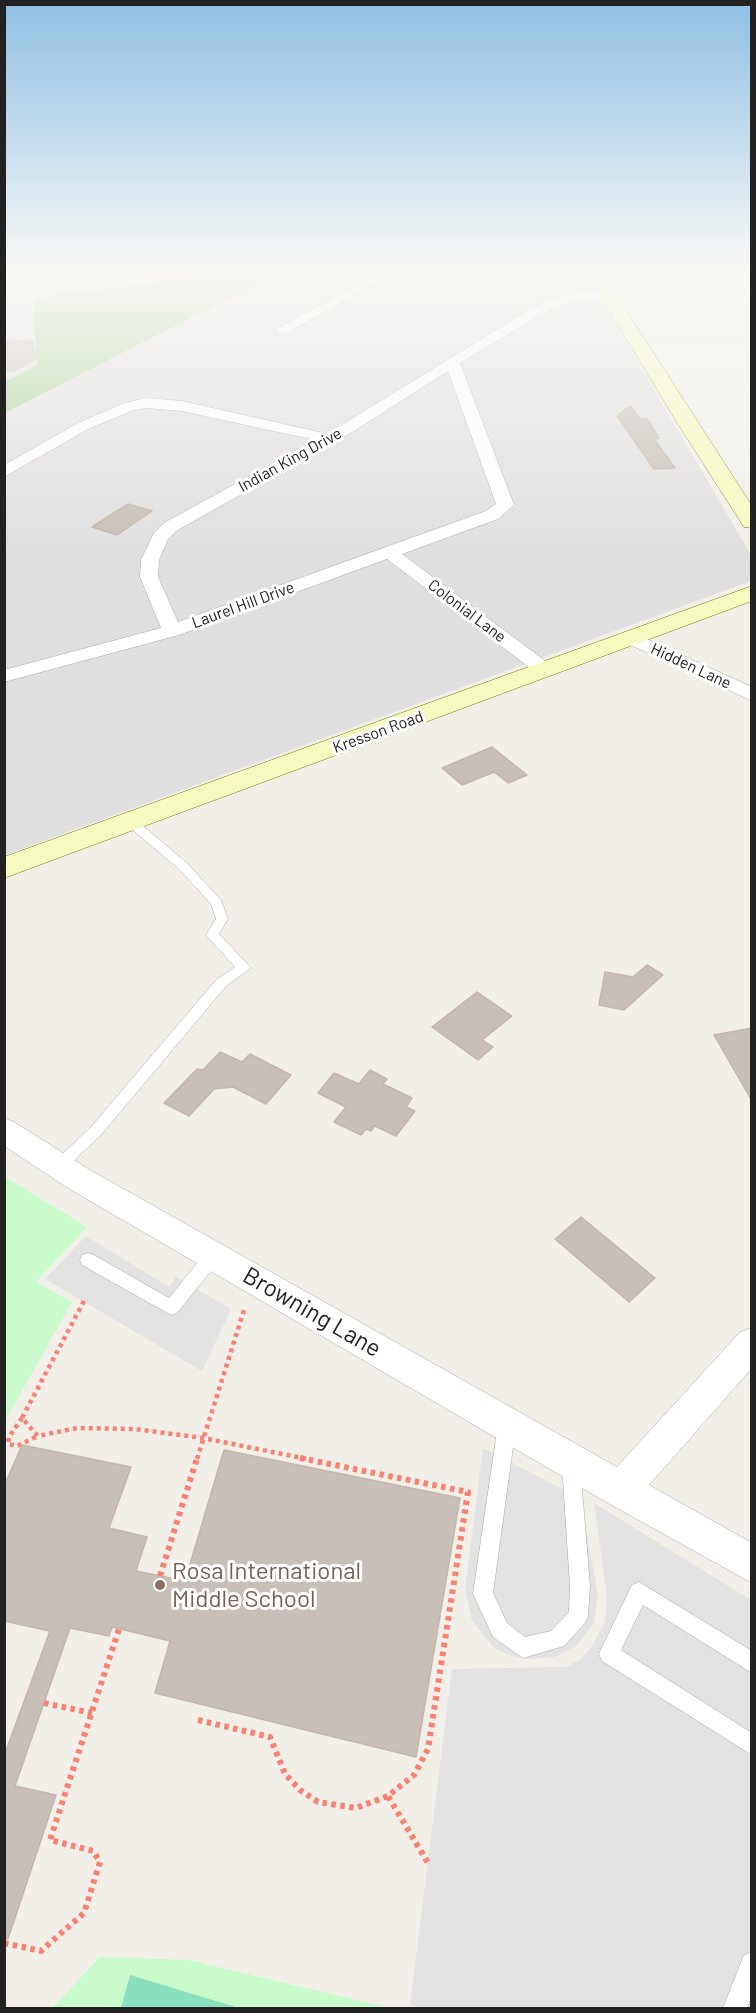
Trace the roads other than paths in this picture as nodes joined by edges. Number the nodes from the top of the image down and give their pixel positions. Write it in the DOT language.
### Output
graph roads {
  1 [pos="449,364"];
  2 [pos="453,364"];
  3 [pos="650,364"];
  4 [pos="329,439"];
  5 [pos="4,472"];
  6 [pos="752,522"];
  7 [pos="389,552"];
  8 [pos="752,593"];
  9 [pos="172,631"];
  10 [pos="631,638"];
  11 [pos="545,670"];
  12 [pos="4,676"];
  13 [pos="752,695"];
  14 [pos="132,823"];
  15 [pos="4,868"];
  16 [pos="4,1130"];
  17 [pos="60,1166"];
  18 [pos="213,1256"];
  19 [pos="88,1260"];
  20 [pos="752,1343"];
  21 [pos="507,1425"];
  22 [pos="571,1461"];
  23 [pos="621,1490"];
  24 [pos="752,1564"];
  25 [pos="752,1663"];
  26 [pos="752,1745"];
  27 [pos="752,1963"];
  28 [pos="735,2008"];
  1 -- 4 [label="street, Indian King Drive"];
  2 -- 7 [label="street, Laurel Hill Drive"];
  3 -- 6 [label="street"];
  4 -- 5 [label="street"];
  4 -- 9 [label="street, Indian King Drive"];
  7 -- 9 [label="street, Laurel Hill Drive"];
  7 -- 11 [label="street, Colonial Lane"];
  8 -- 10 [label="street, Kresson Road"];
  9 -- 12 [label="street, Laurel Hill Drive"];
  10 -- 11 [label="street, Kresson Road"];
  10 -- 13 [label="street, Hidden Lane"];
  11 -- 14 [label="street, Kresson Road"];
  14 -- 15 [label="street, Kresson Road"];
  14 -- 17 [label="lane"];
  16 -- 17 [label="street, Browning Lane"];
  17 -- 18 [label="street, Browning Lane"];
  18 -- 19 [label="lane"];
  18 -- 21 [label="street, Browning Lane"];
  20 -- 23 [label="street"];
  21 -- 22 [label="street, Browning Lane"];
  21 -- 22 [label="lane"];
  22 -- 23 [label="street, Browning Lane"];
  23 -- 24 [label="street, Browning Lane"];
  25 -- 26 [label="lane"];
  27 -- 28 [label="lane"];
}
